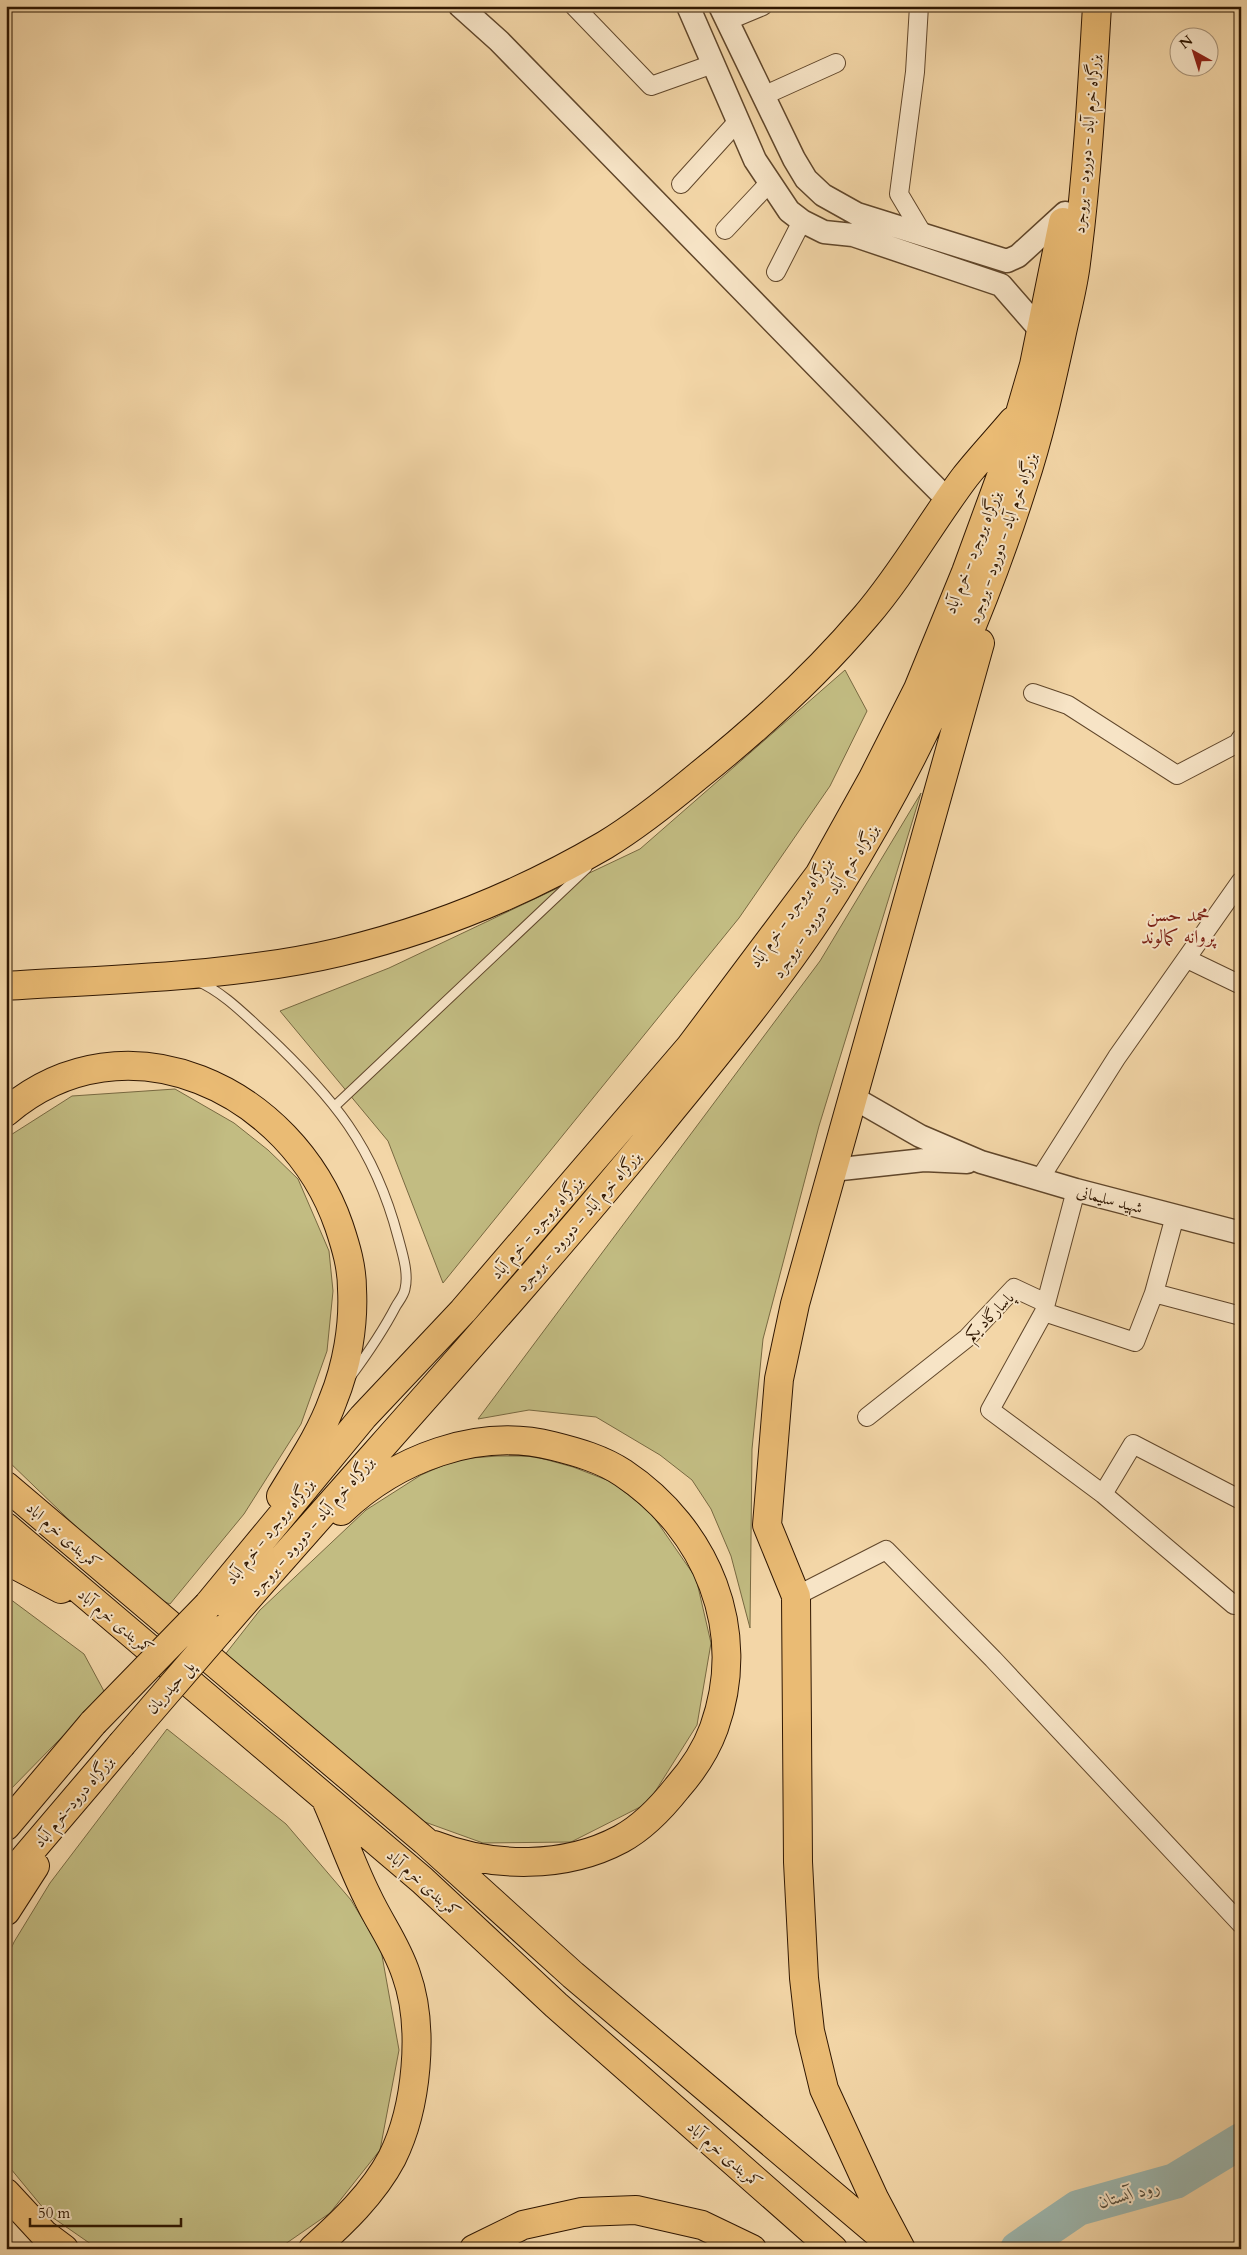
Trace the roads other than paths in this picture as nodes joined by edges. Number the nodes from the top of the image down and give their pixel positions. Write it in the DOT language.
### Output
graph roads {
  1 [pos="460,6"];
  2 [pos="574,6"];
  3 [pos="688,6"];
  4 [pos="763,6"];
  5 [pos="919,6"];
  6 [pos="1081,6"];
  7 [pos="1097,6"];
  8 [pos="726,20"];
  9 [pos="709,54"];
  10 [pos="836,63"];
  11 [pos="763,96"];
  12 [pos="738,121"];
  13 [pos="770,182"];
  14 [pos="681,184"];
  15 [pos="1065,213"];
  16 [pos="802,221"];
  17 [pos="725,230"];
  18 [pos="924,236"];
  19 [pos="776,272"];
  20 [pos="1042,332"];
  21 [pos="1020,412"];
  22 [pos="1024,483"];
  23 [pos="949,500"];
  24 [pos="1033,693"];
  25 [pos="1241,738"];
  26 [pos="628,829"];
  27 [pos="1241,882"];
  28 [pos="1187,959"];
  29 [pos="180,974"];
  30 [pos="1241,985"];
  31 [pos="6,986"];
  32 [pos="852,1097"];
  33 [pos="335,1106"];
  34 [pos="6,1112"];
  35 [pos="981,1162"];
  36 [pos="832,1170"];
  37 [pos="1039,1180"];
  38 [pos="1076,1190"];
  39 [pos="1175,1216"];
  40 [pos="1241,1233"];
  41 [pos="1154,1293"];
  42 [pos="1045,1307"];
  43 [pos="1241,1316"];
  44 [pos="333,1400"];
  45 [pos="867,1417"];
  46 [pos="6,1477"];
  47 [pos="6,1486"];
  48 [pos="1103,1494"];
  49 [pos="1241,1500"];
  50 [pos="6,1527"];
  51 [pos="6,1560"];
  52 [pos="230,1580"];
  53 [pos="122,1585"];
  54 [pos="796,1596"];
  55 [pos="208,1605"];
  56 [pos="1234,1605"];
  57 [pos="104,1611"];
  58 [pos="228,1621"];
  59 [pos="121,1745"];
  60 [pos="65,1757"];
  61 [pos="96,1774"];
  62 [pos="325,1796"];
  63 [pos="6,1817"];
  64 [pos="6,1826"];
  65 [pos="425,1841"];
  66 [pos="6,1880"];
  67 [pos="6,1911"];
  68 [pos="1241,1924"];
  69 [pos="6,2193"];
  70 [pos="64,2249"];
  71 [pos="312,2249"];
  72 [pos="474,2249"];
  73 [pos="752,2249"];
  74 [pos="833,2249"];
  75 [pos="897,2249"];
  76 [pos="901,2249"];
  1 -- 23 [label="street"];
  2 -- 9 [label="street"];
  3 -- 9 [label="street"];
  4 -- 8 [label="street"];
  5 -- 18 [label="street"];
  6 -- 15 [label="highway, بزرگراه بروجرد - خرم آباد"];
  7 -- 22 [label="highway, بزرگراه خرم آباد - دورود - بروجرد"];
  8 -- 9 [label="street"];
  8 -- 11 [label="street"];
  9 -- 12 [label="street"];
  10 -- 11 [label="street"];
  11 -- 18 [label="street"];
  12 -- 13 [label="street"];
  12 -- 14 [label="street"];
  13 -- 16 [label="street"];
  13 -- 17 [label="street"];
  15 -- 18 [label="street"];
  15 -- 20 [label="highway, بزرگراه بروجرد - خرم آباد"];
  16 -- 19 [label="street"];
  16 -- 20 [label="street"];
  20 -- 21 [label="highway, بزرگراه بروجرد - خرم آباد"];
  21 -- 23 [label="highway"];
  21 -- 52 [label="highway, بزرگراه بروجرد - خرم آباد"];
  22 -- 32 [label="highway"];
  22 -- 58 [label="highway, بزرگراه خرم آباد - دورود - بروجرد"];
  23 -- 26 [label="highway"];
  24 -- 25 [label="street"];
  26 -- 29 [label="highway"];
  26 -- 33 [label="lane"];
  27 -- 28 [label="street"];
  28 -- 30 [label="street"];
  28 -- 37 [label="street"];
  29 -- 31 [label="highway"];
  29 -- 33 [label="lane"];
  32 -- 35 [label="street, شهید سلیمانی"];
  32 -- 36 [label="highway"];
  33 -- 44 [label="lane"];
  34 -- 44 [label="highway"];
  35 -- 36 [label="street, شهید سلیمانی"];
  35 -- 37 [label="street, شهید سلیمانی"];
  36 -- 54 [label="highway"];
  37 -- 38 [label="street, شهید سلیمانی"];
  38 -- 39 [label="street, شهید سلیمانی"];
  38 -- 42 [label="street"];
  39 -- 40 [label="street, شهید سلیمانی"];
  39 -- 41 [label="street"];
  41 -- 42 [label="street"];
  41 -- 43 [label="street"];
  42 -- 45 [label="street, پاسارگاد یکم"];
  42 -- 48 [label="street"];
  44 -- 52 [label="highway"];
  46 -- 53 [label="highway"];
  47 -- 53 [label="highway, کمربندی خرم اباد"];
  48 -- 49 [label="street"];
  48 -- 56 [label="street"];
  50 -- 57 [label="highway, کمربندی خرم آباد"];
  51 -- 57 [label="highway"];
  52 -- 55 [label="highway, بزرگراه بروجرد - خرم آباد"];
  53 -- 65 [label="highway, کمربندی خرم آباد"];
  54 -- 68 [label="street"];
  54 -- 76 [label="highway"];
  55 -- 60 [label="highway, پل حیدریان, bridge"];
  57 -- 62 [label="highway, کمربندی خرم آباد"];
  58 -- 59 [label="highway, پل حیدریان, bridge"];
  58 -- 65 [label="highway"];
  59 -- 61 [label="highway, بزرگراه درود-خرم آباد"];
  60 -- 63 [label="highway"];
  60 -- 64 [label="highway"];
  61 -- 66 [label="highway, بزرگراه درود-خرم آباد"];
  61 -- 67 [label="highway"];
  62 -- 71 [label="highway"];
  62 -- 74 [label="highway, کمربندی خرم آباد"];
  65 -- 75 [label="highway, کمربندی خرم آباد"];
  69 -- 70 [label="highway"];
  72 -- 73 [label="highway"];
}
